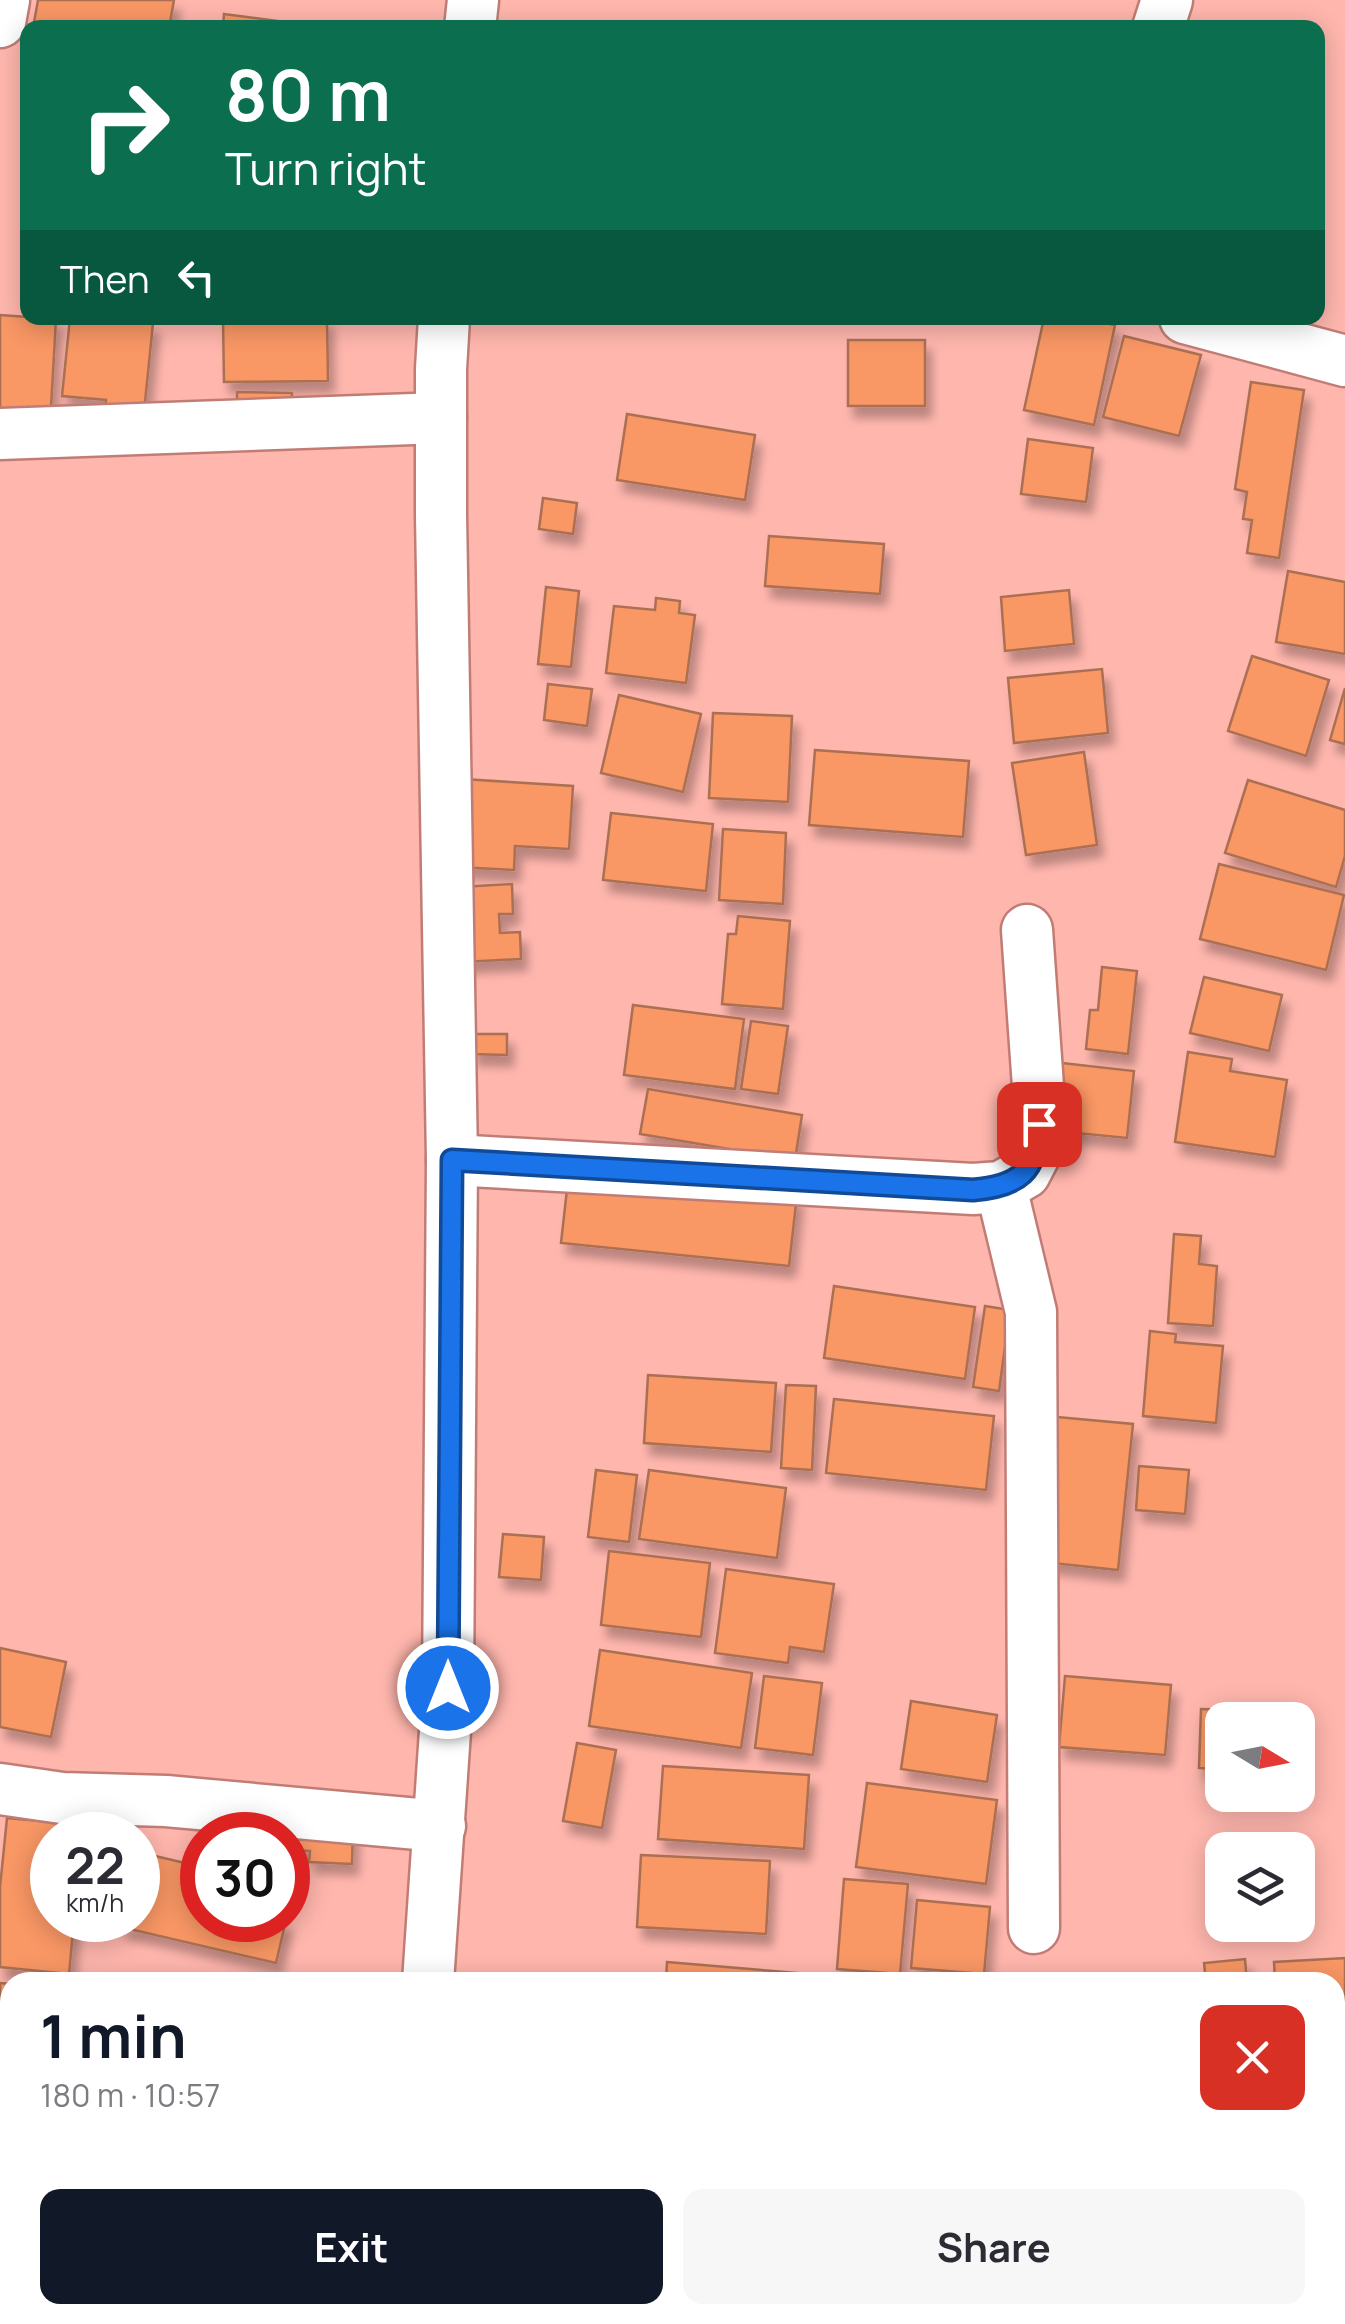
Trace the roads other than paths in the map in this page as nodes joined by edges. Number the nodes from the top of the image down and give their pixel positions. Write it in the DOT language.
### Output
graph roads {
  1 [pos="4,0"];
  2 [pos="0,22"];
  3 [pos="444,325"];
  4 [pos="1211,325"];
  5 [pos="1345,361"];
  6 [pos="441,418"];
  7 [pos="0,434"];
  8 [pos="1027,930"];
  9 [pos="452,1160"];
  10 [pos="1000,1187"];
  11 [pos="0,1789"];
  12 [pos="440,1826"];
  13 [pos="1034,1928"];
  14 [pos="429,1972"];
  1 -- 2 [label="street"];
  3 -- 6 [label="street"];
  4 -- 5 [label="street"];
  6 -- 7 [label="street"];
  6 -- 9 [label="street"];
  8 -- 10 [label="street"];
  9 -- 10 [label="street"];
  9 -- 12 [label="street"];
  10 -- 13 [label="street"];
  11 -- 12 [label="street"];
  12 -- 14 [label="street"];
}
